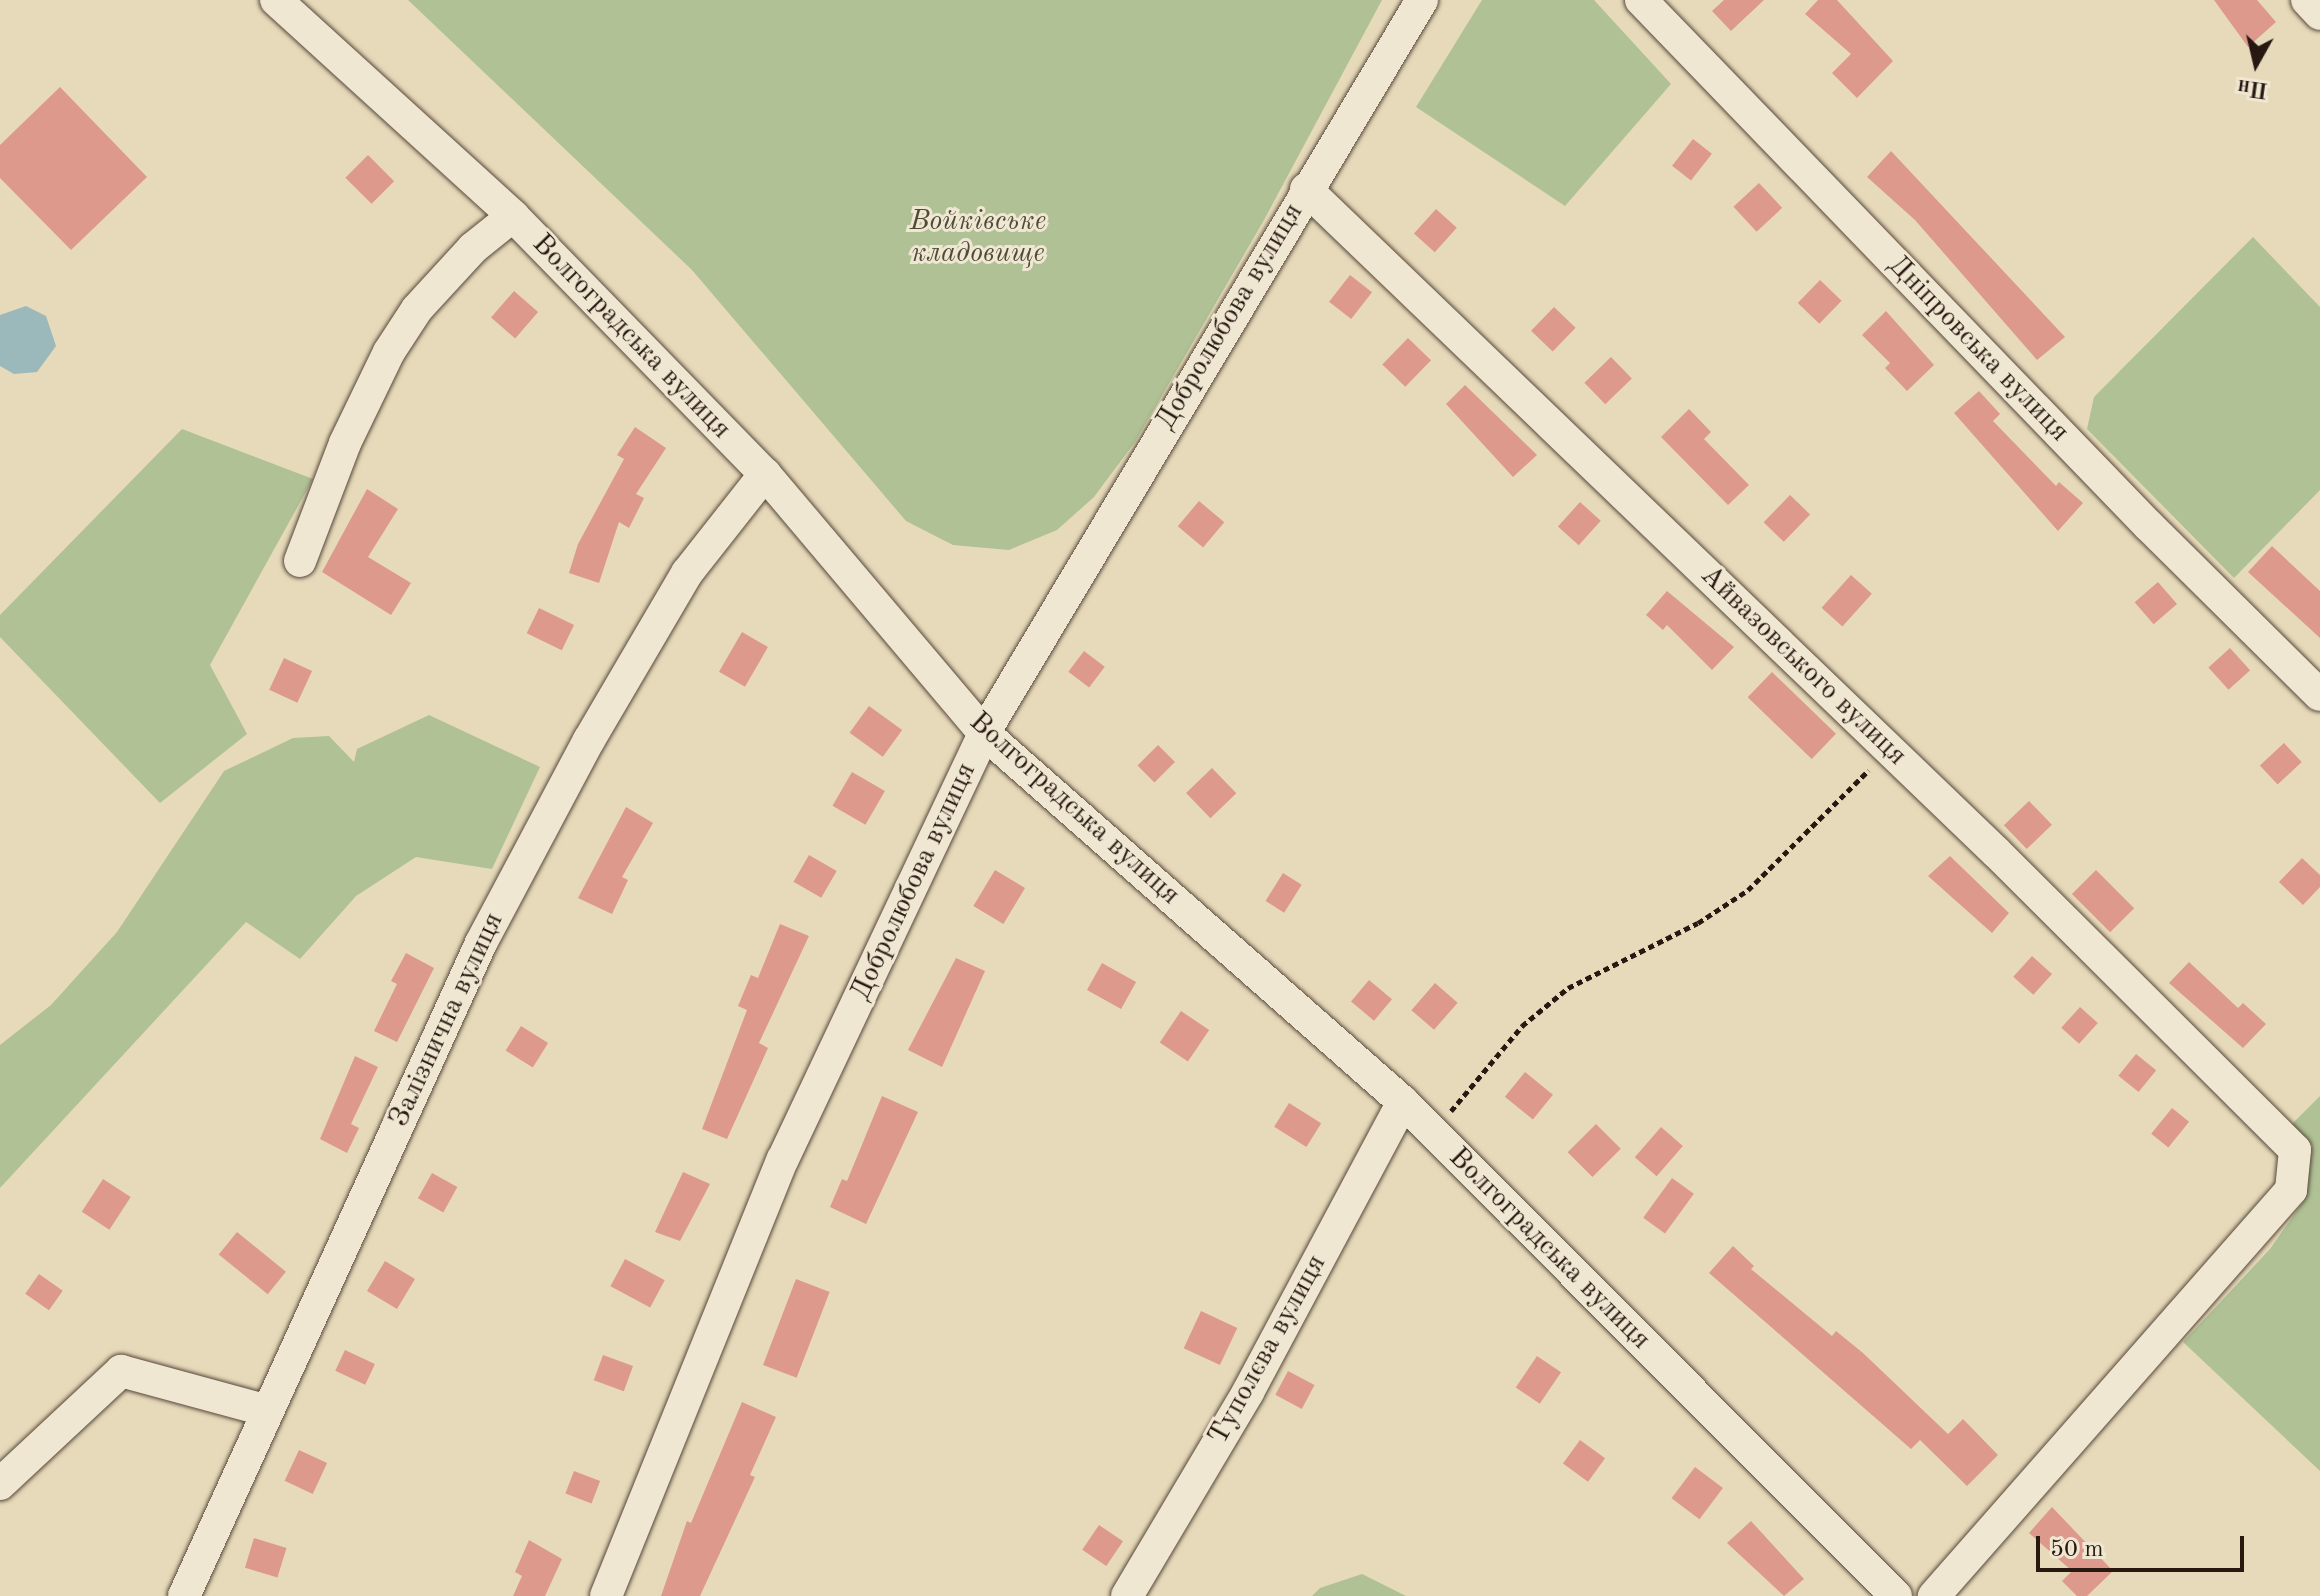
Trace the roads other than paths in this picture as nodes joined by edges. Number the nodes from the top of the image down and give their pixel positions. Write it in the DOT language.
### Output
graph roads {
  1 [pos="276,0"];
  2 [pos="1422,0"];
  3 [pos="1641,0"];
  4 [pos="2307,0"];
  5 [pos="2320,14"];
  6 [pos="1306,189"];
  7 [pos="513,216"];
  8 [pos="765,474"];
  9 [pos="300,561"];
  10 [pos="2320,695"];
  11 [pos="984,733"];
  12 [pos="1403,1102"];
  13 [pos="268,1411"];
  14 [pos="0,1484"];
  15 [pos="184,1596"];
  16 [pos="606,1596"];
  17 [pos="1127,1596"];
  18 [pos="1896,1596"];
  19 [pos="1934,1596"];
  1 -- 7 [label="street, Волгоградська вулиця"];
  2 -- 6 [label="street, Добролюбова вулиця"];
  3 -- 10 [label="street, Дніпровська вулиця"];
  4 -- 5 [label="street"];
  6 -- 11 [label="street, Добролюбова вулиця"];
  6 -- 19 [label="street, Айвазовського вулиця"];
  7 -- 8 [label="street, Волгоградська вулиця"];
  7 -- 9 [label="street"];
  8 -- 11 [label="street, Волгоградська вулиця"];
  8 -- 13 [label="street, Залізнична вулиця"];
  11 -- 12 [label="street, Волгоградська вулиця"];
  11 -- 16 [label="street, Добролюбова вулиця"];
  12 -- 17 [label="street, Туполєва вулиця"];
  12 -- 18 [label="street, Волгоградська вулиця"];
  13 -- 14 [label="street"];
  13 -- 15 [label="street, Залізнична вулиця"];
}
